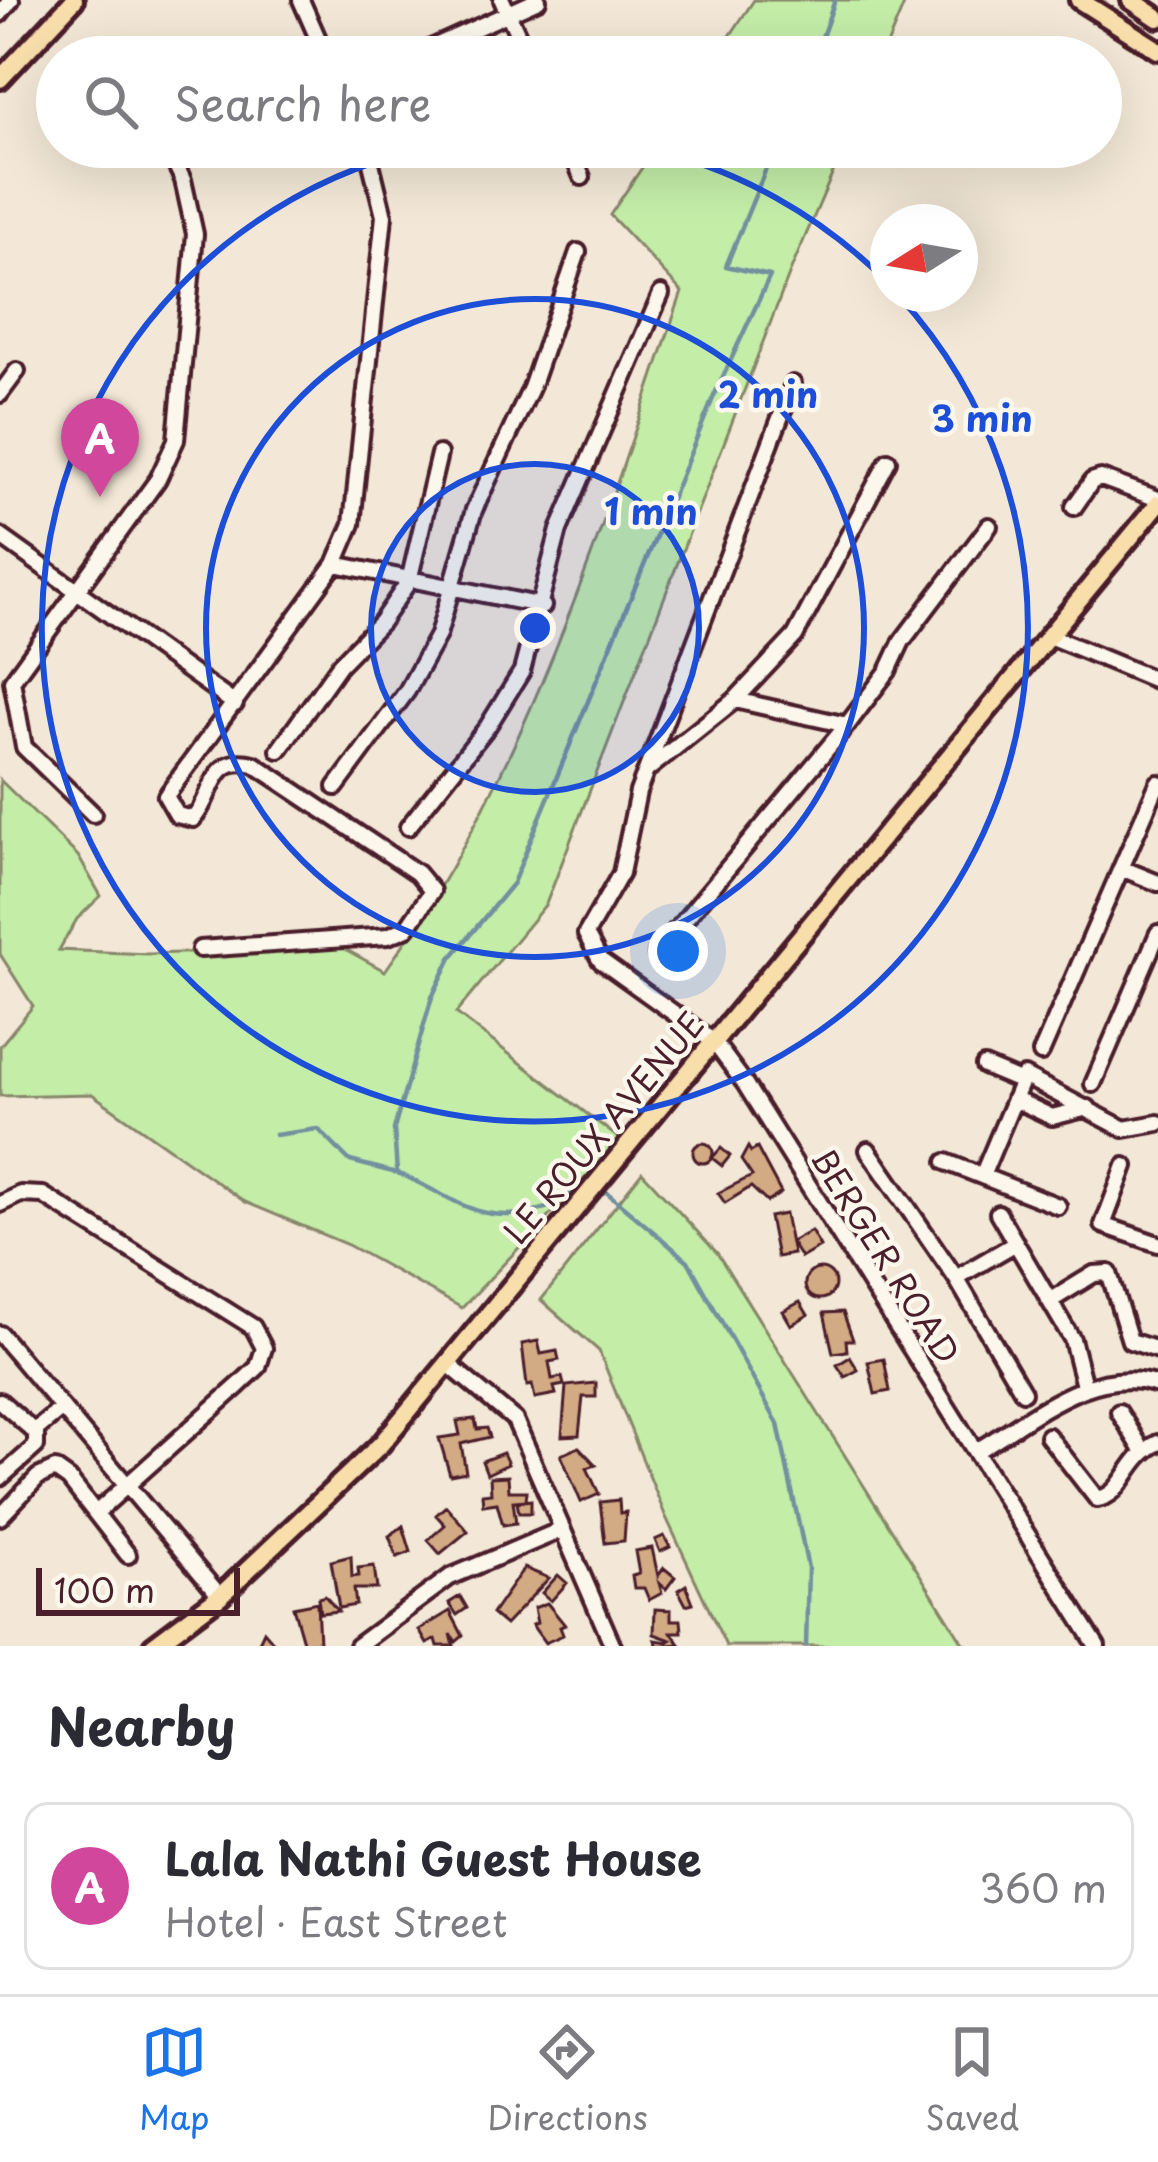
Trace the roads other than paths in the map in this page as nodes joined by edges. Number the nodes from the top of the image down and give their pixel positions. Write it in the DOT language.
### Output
graph roads {
  1 [pos="11,0"];
  2 [pos="74,0"];
  3 [pos="85,0"];
  4 [pos="301,0"];
  5 [pos="538,0"];
  6 [pos="1079,0"];
  7 [pos="1131,0"];
  8 [pos="505,7"];
  9 [pos="0,14"];
  10 [pos="56,17"];
  11 [pos="1158,18"];
  12 [pos="39,36"];
  13 [pos="317,36"];
  14 [pos="450,36"];
  15 [pos="518,36"];
  16 [pos="36,39"];
  17 [pos="1158,50"];
  18 [pos="0,79"];
  19 [pos="176,168"];
  20 [pos="374,168"];
  21 [pos="578,168"];
  22 [pos="582,176"];
  23 [pos="578,252"];
  24 [pos="661,294"];
  25 [pos="16,370"];
  26 [pos="793,384"];
  27 [pos="0,394"];
  28 [pos="439,454"];
  29 [pos="888,461"];
  30 [pos="1158,502"];
  31 [pos="1074,507"];
  32 [pos="989,526"];
  33 [pos="0,536"];
  34 [pos="335,563"];
  35 [pos="409,581"];
  36 [pos="455,590"];
  37 [pos="79,592"];
  38 [pos="543,606"];
  39 [pos="1049,636"];
  40 [pos="6,677"];
  41 [pos="1158,681"];
  42 [pos="734,700"];
  43 [pos="235,704"];
  44 [pos="847,725"];
  45 [pos="279,750"];
  46 [pos="647,770"];
  47 [pos="1158,783"];
  48 [pos="335,787"];
  49 [pos="93,814"];
  50 [pos="408,827"];
  51 [pos="1121,868"];
  52 [pos="1158,884"];
  53 [pos="1158,933"];
  54 [pos="200,950"];
  55 [pos="657,953"];
  56 [pos="715,1042"];
  57 [pos="1041,1053"];
  58 [pos="984,1066"];
  59 [pos="1023,1079"];
  60 [pos="1093,1084"];
  61 [pos="1014,1099"];
  62 [pos="1157,1106"];
  63 [pos="1088,1108"];
  64 [pos="1158,1122"];
  65 [pos="868,1150"];
  66 [pos="946,1162"];
  67 [pos="1125,1166"];
  68 [pos="982,1176"];
  69 [pos="0,1204"];
  70 [pos="1058,1206"];
  71 [pos="998,1213"];
  72 [pos="1016,1243"];
  73 [pos="1158,1244"];
  74 [pos="956,1278"];
  75 [pos="1050,1301"];
  76 [pos="0,1334"];
  77 [pos="1158,1350"];
  78 [pos="448,1364"];
  79 [pos="1158,1385"];
  80 [pos="1084,1386"];
  81 [pos="1023,1392"];
  82 [pos="0,1401"];
  83 [pos="61,1409"];
  84 [pos="1120,1412"];
  85 [pos="36,1433"];
  86 [pos="1048,1436"];
  87 [pos="1158,1443"];
  88 [pos="1142,1449"];
  89 [pos="976,1451"];
  90 [pos="0,1478"];
  91 [pos="124,1485"];
  92 [pos="96,1513"];
  93 [pos="0,1516"];
  94 [pos="561,1530"];
  95 [pos="128,1555"];
  96 [pos="220,1596"];
  97 [pos="153,1646"];
  98 [pos="357,1646"];
  99 [pos="613,1646"];
  100 [pos="1097,1646"];
  1 -- 9 [label="street"];
  2 -- 10 [label="main road"];
  3 -- 10 [label="main road"];
  4 -- 13 [label="street"];
  5 -- 8 [label="street"];
  6 -- 17 [label="main road"];
  7 -- 11 [label="main road"];
  8 -- 14 [label="street"];
  8 -- 15 [label="street"];
  10 -- 12 [label="main road"];
  16 -- 18 [label="main road"];
  19 -- 37 [label="street"];
  20 -- 34 [label="street"];
  21 -- 22 [label="street"];
  23 -- 36 [label="street"];
  24 -- 38 [label="street"];
  25 -- 27 [label="street"];
  26 -- 46 [label="street"];
  28 -- 35 [label="street"];
  29 -- 42 [label="street"];
  30 -- 31 [label="street"];
  30 -- 39 [label="main road, LE ROUX AVENUE"];
  32 -- 44 [label="street"];
  33 -- 37 [label="street"];
  34 -- 35 [label="street"];
  34 -- 43 [label="street"];
  35 -- 36 [label="street"];
  35 -- 45 [label="street"];
  36 -- 38 [label="street"];
  36 -- 48 [label="street"];
  37 -- 40 [label="street"];
  37 -- 43 [label="street"];
  38 -- 50 [label="street"];
  39 -- 41 [label="street"];
  39 -- 56 [label="main road, LE ROUX AVENUE"];
  40 -- 49 [label="street"];
  42 -- 44 [label="street"];
  42 -- 46 [label="street"];
  43 -- 54 [label="street"];
  44 -- 55 [label="street"];
  46 -- 56 [label="street, BERGER ROAD"];
  47 -- 51 [label="street"];
  51 -- 52 [label="street"];
  51 -- 57 [label="street"];
  53 -- 60 [label="street"];
  56 -- 78 [label="main road, LE ROUX AVENUE"];
  56 -- 89 [label="street, BERGER ROAD"];
  58 -- 59 [label="street"];
  59 -- 61 [label="street"];
  59 -- 63 [label="street"];
  61 -- 63 [label="street"];
  61 -- 68 [label="street"];
  62 -- 64 [label="street"];
  63 -- 64 [label="street"];
  65 -- 74 [label="street"];
  66 -- 68 [label="street"];
  67 -- 73 [label="street"];
  68 -- 70 [label="street"];
  69 -- 91 [label="street"];
  71 -- 72 [label="street"];
  72 -- 74 [label="street"];
  72 -- 75 [label="street"];
  74 -- 81 [label="street"];
  75 -- 77 [label="street"];
  75 -- 80 [label="street"];
  76 -- 83 [label="street"];
  78 -- 94 [label="street"];
  78 -- 96 [label="main road, LE ROUX AVENUE"];
  79 -- 80 [label="street"];
  80 -- 89 [label="street"];
  82 -- 85 [label="street"];
  83 -- 85 [label="street"];
  83 -- 91 [label="street"];
  84 -- 88 [label="street"];
  85 -- 90 [label="street"];
  86 -- 88 [label="street"];
  87 -- 88 [label="street"];
  89 -- 100 [label="street, BERGER ROAD"];
  91 -- 92 [label="street"];
  91 -- 96 [label="street"];
  92 -- 93 [label="street"];
  92 -- 95 [label="street"];
  94 -- 98 [label="street"];
  94 -- 99 [label="street"];
  96 -- 97 [label="main road, LE ROUX AVENUE"];
}
